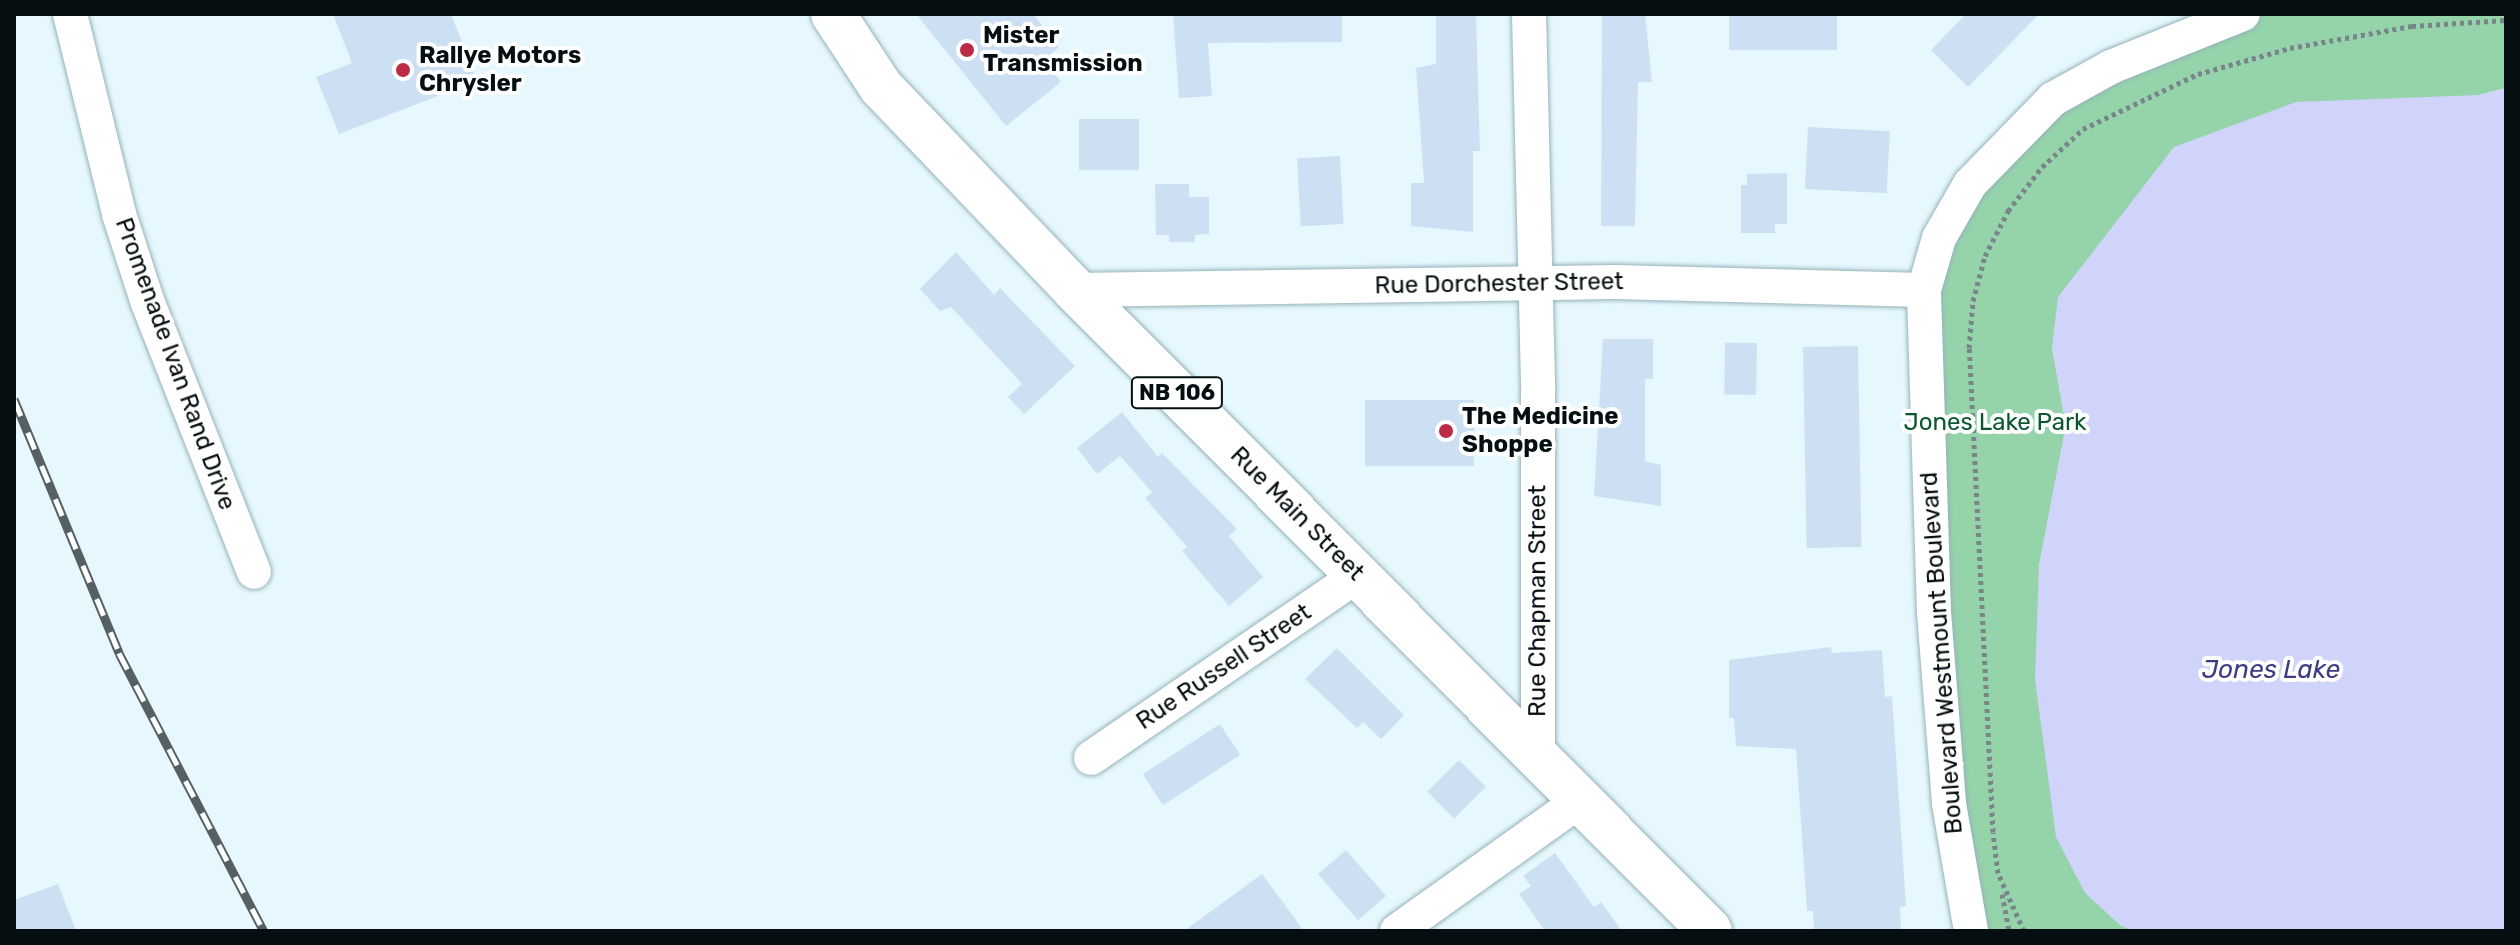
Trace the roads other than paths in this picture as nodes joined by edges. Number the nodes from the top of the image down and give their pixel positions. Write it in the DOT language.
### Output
graph roads {
  1 [pos="70,14"];
  2 [pos="833,14"];
  3 [pos="1529,14"];
  4 [pos="2243,14"];
  5 [pos="1534,284"];
  6 [pos="1075,290"];
  7 [pos="1924,290"];
  8 [pos="254,572"];
  9 [pos="1358,575"];
  10 [pos="1538,757"];
  11 [pos="1091,758"];
  12 [pos="1579,801"];
  13 [pos="1397,931"];
  14 [pos="1710,931"];
  15 [pos="1971,931"];
  1 -- 8 [label="street, Promenade Ivan Rand Drive"];
  2 -- 6 [label="main road, Rue Main Street / NB 106"];
  3 -- 5 [label="street, Rue Chapman Street"];
  4 -- 7 [label="street, Boulevard Westmount Boulevard"];
  5 -- 6 [label="street, Rue Dorchester Street"];
  5 -- 7 [label="street, Rue Dorchester Street"];
  5 -- 10 [label="street, Rue Chapman Street"];
  6 -- 9 [label="main road, Rue Main Street / NB 106"];
  7 -- 15 [label="street, Boulevard Westmount Boulevard"];
  9 -- 10 [label="main road, Rue Main Street / NB 106"];
  9 -- 11 [label="street, Rue Russell Street"];
  10 -- 12 [label="main road, Rue Main Street / NB 106"];
  12 -- 13 [label="street"];
  12 -- 14 [label="main road, Rue Main Street / NB 106"];
}
